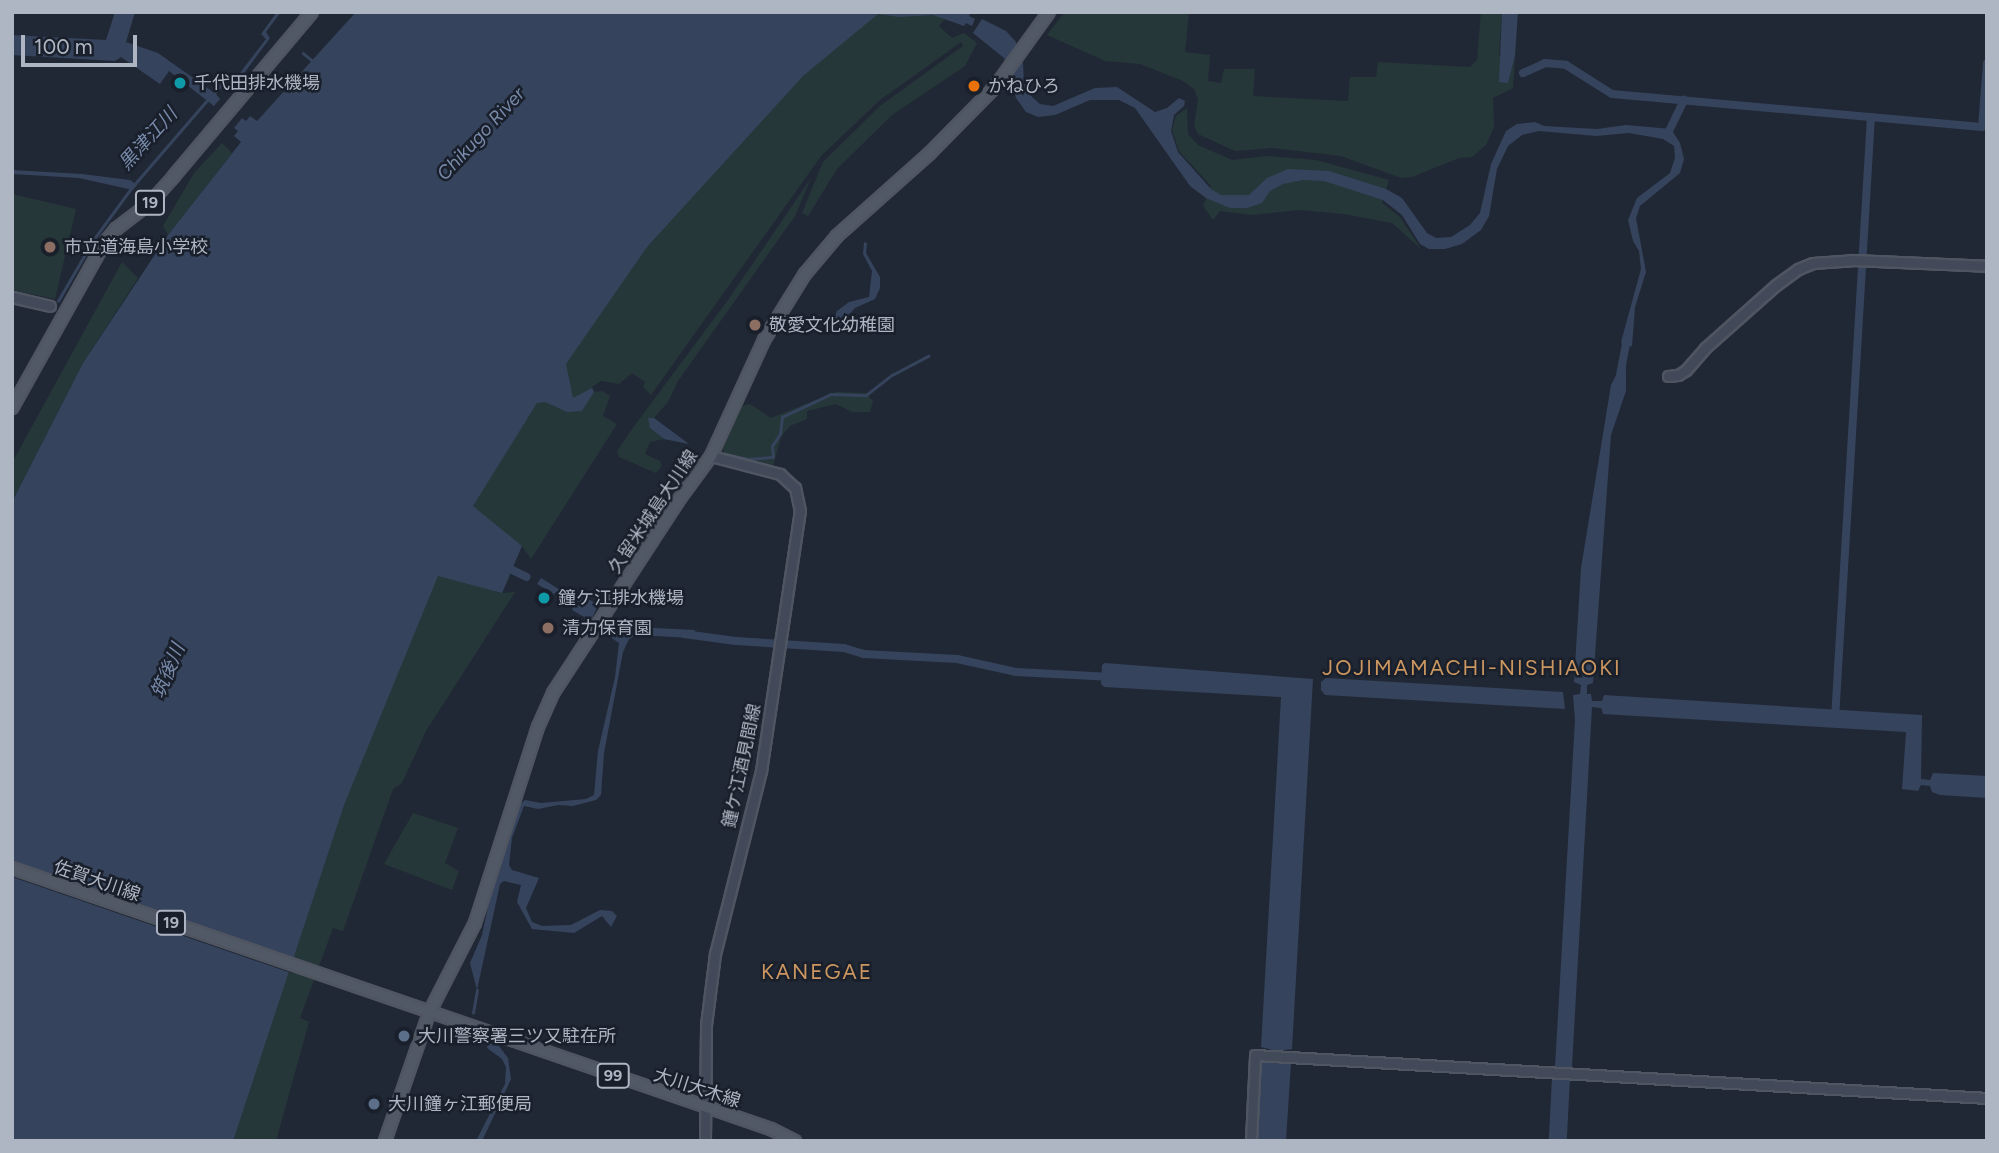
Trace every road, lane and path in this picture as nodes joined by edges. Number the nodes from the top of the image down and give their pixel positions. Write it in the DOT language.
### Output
graph roads {
  1 [pos="312,12"];
  2 [pos="1049,12"];
  3 [pos="1987,266"];
  4 [pos="12,297"];
  5 [pos="50,306"];
  6 [pos="1668,376"];
  7 [pos="12,408"];
  8 [pos="710,456"];
  9 [pos="12,868"];
  10 [pos="429,1013"];
  11 [pos="1987,1098"];
  12 [pos="704,1106"];
  13 [pos="385,1141"];
  14 [pos="705,1141"];
  15 [pos="795,1141"];
  16 [pos="1251,1141"];
  1 -- 7 [label="main road, 19"];
  2 -- 8 [label="main road, 久留米城島大川線"];
  3 -- 6 [label="street"];
  4 -- 5 [label="street"];
  8 -- 10 [label="main road, 久留米城島大川線"];
  8 -- 12 [label="street, 鐘ケ江酒見間線"];
  9 -- 10 [label="main road, 佐賀大川線 / 19"];
  10 -- 12 [label="main road, 大川大木線 / 99"];
  10 -- 13 [label="main road, 久留米城島大川線"];
  11 -- 16 [label="street"];
  12 -- 14 [label="street, 鐘ケ江酒見間線"];
  12 -- 15 [label="main road, 大川大木線 / 99"];
}
